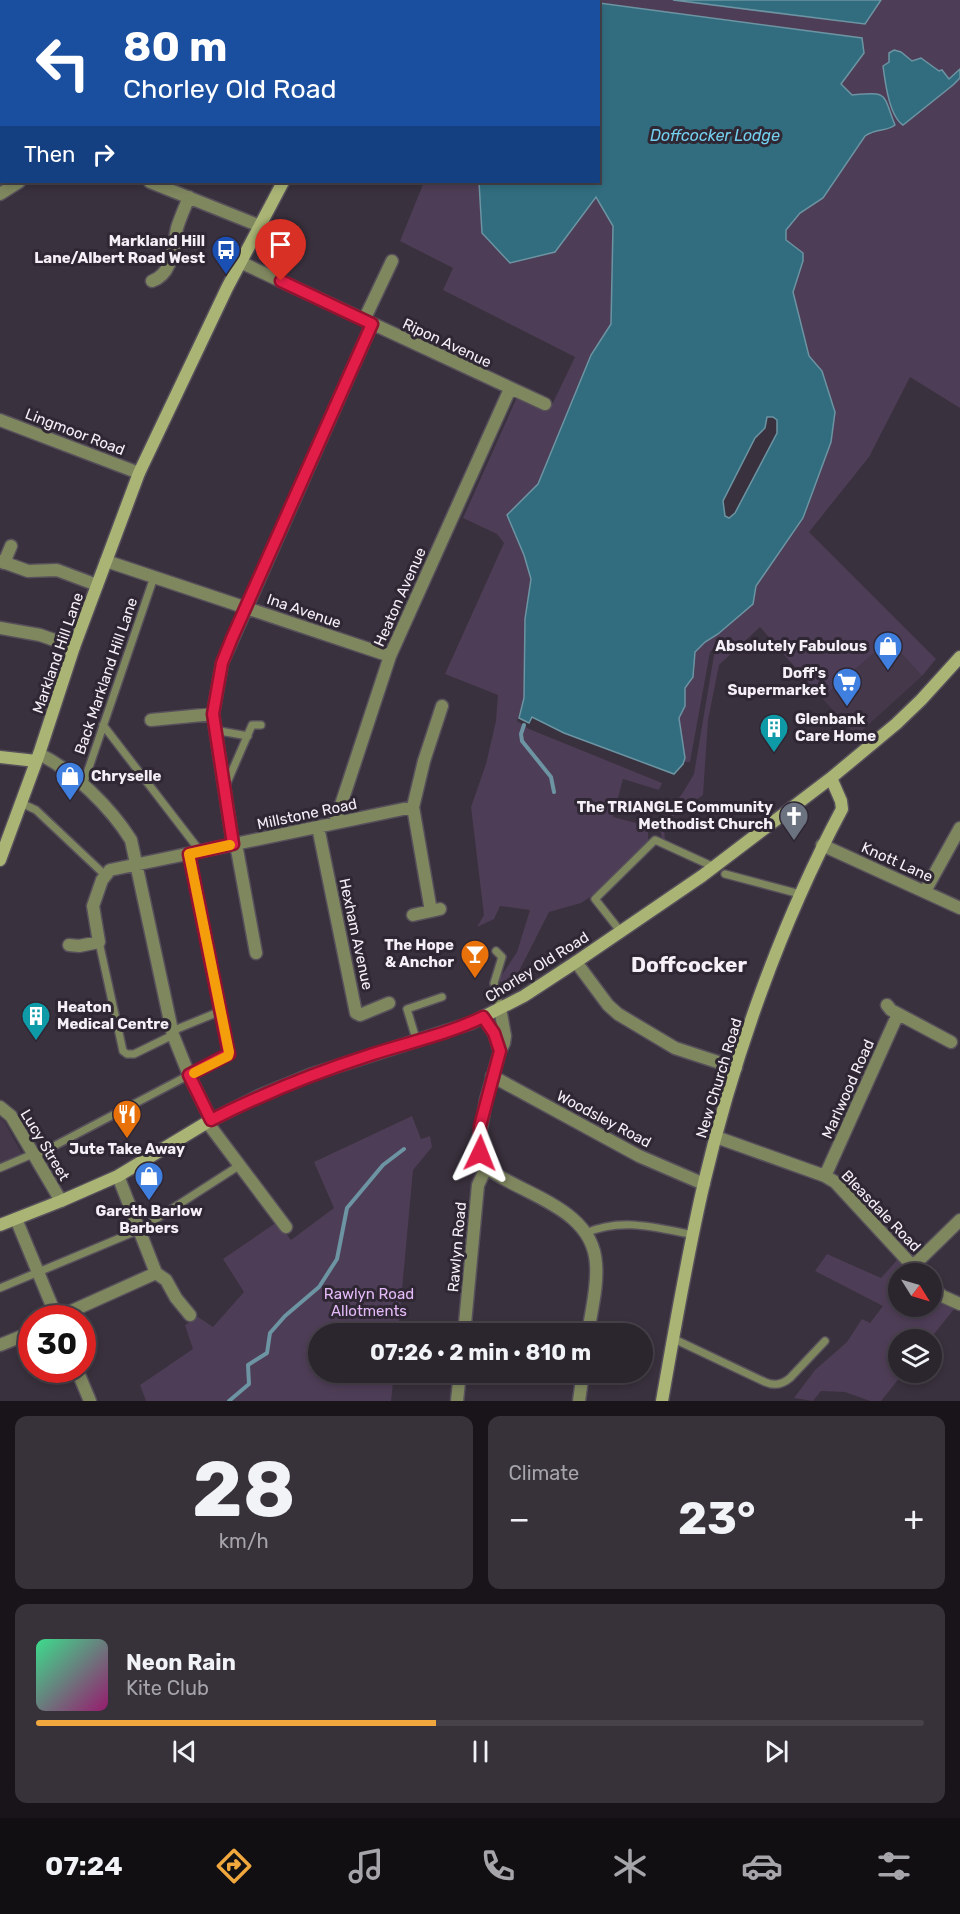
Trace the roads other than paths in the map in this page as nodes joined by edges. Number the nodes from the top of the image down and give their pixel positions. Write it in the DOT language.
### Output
graph roads {
  1 [pos="17,183"];
  2 [pos="153,183"];
  3 [pos="283,183"];
  4 [pos="0,194"];
  5 [pos="189,197"];
  6 [pos="260,226"];
  7 [pos="392,261"];
  8 [pos="240,262"];
  9 [pos="152,281"];
  10 [pos="368,322"];
  11 [pos="510,389"];
  12 [pos="545,404"];
  13 [pos="0,420"];
  14 [pos="139,472"];
  15 [pos="11,546"];
  16 [pos="106,561"];
  17 [pos="2,562"];
  18 [pos="154,577"];
  19 [pos="97,585"];
  20 [pos="246,608"];
  21 [pos="0,628"];
  22 [pos="74,647"];
  23 [pos="390,656"];
  24 [pos="960,657"];
  25 [pos="442,706"];
  26 [pos="213,714"];
  27 [pos="151,720"];
  28 [pos="261,724"];
  29 [pos="104,725"];
  30 [pos="214,730"];
  31 [pos="248,736"];
  32 [pos="0,757"];
  33 [pos="38,757"];
  34 [pos="831,778"];
  35 [pos="83,785"];
  36 [pos="224,792"];
  37 [pos="21,803"];
  38 [pos="413,807"];
  39 [pos="335,823"];
  40 [pos="318,827"];
  41 [pos="960,828"];
  42 [pos="235,844"];
  43 [pos="822,845"];
  44 [pos="194,852"];
  45 [pos="0,860"];
  46 [pos="137,864"];
  47 [pos="714,867"];
  48 [pos="725,874"];
  49 [pos="105,875"];
  50 [pos="925,891"];
  51 [pos="800,894"];
  52 [pos="960,908"];
  53 [pos="413,915"];
  54 [pos="621,932"];
  55 [pos="99,942"];
  56 [pos="69,945"];
  57 [pos="496,951"];
  58 [pos="256,954"];
  59 [pos="576,963"];
  60 [pos="442,998"];
  61 [pos="389,1003"];
  62 [pos="887,1005"];
  63 [pos="500,1008"];
  64 [pos="221,1011"];
  65 [pos="898,1014"];
  66 [pos="483,1017"];
  67 [pos="173,1033"];
  68 [pos="417,1042"];
  69 [pos="951,1042"];
  70 [pos="500,1051"];
  71 [pos="736,1068"];
  72 [pos="189,1075"];
  73 [pos="492,1076"];
  74 [pos="0,1107"];
  75 [pos="209,1121"];
  76 [pos="716,1137"];
  77 [pos="34,1155"];
  78 [pos="240,1165"];
  79 [pos="487,1166"];
  80 [pos="0,1168"];
  81 [pos="117,1176"];
  82 [pos="825,1176"];
  83 [pos="704,1184"];
  84 [pos="61,1201"];
  85 [pos="16,1219"];
  86 [pos="960,1220"];
  87 [pos="0,1225"];
  88 [pos="286,1227"];
  89 [pos="139,1230"];
  90 [pos="586,1233"];
  91 [pos="694,1235"];
  92 [pos="910,1263"];
  93 [pos="922,1263"];
  94 [pos="38,1273"];
  95 [pos="156,1273"];
  96 [pos="0,1288"];
  97 [pos="942,1296"];
  98 [pos="960,1304"];
  99 [pos="51,1305"];
  100 [pos="85,1305"];
  101 [pos="190,1315"];
  102 [pos="465,1323"];
  103 [pos="589,1323"];
  104 [pos="18,1337"];
  105 [pos="674,1339"];
  106 [pos="825,1341"];
  107 [pos="0,1344"];
  108 [pos="82,1383"];
  109 [pos="459,1383"];
  110 [pos="581,1383"];
  111 [pos="90,1401"];
  112 [pos="457,1401"];
  113 [pos="579,1401"];
  114 [pos="663,1401"];
  1 -- 4 [label="street"];
  2 -- 5 [label="street"];
  3 -- 6 [label="street, Markland Hill Lane"];
  5 -- 6 [label="street"];
  5 -- 9 [label="street"];
  6 -- 8 [label="street, Markland Hill Lane"];
  7 -- 10 [label="street"];
  8 -- 10 [label="street, Ripon Avenue"];
  8 -- 14 [label="street, Markland Hill Lane"];
  10 -- 11 [label="street, Ripon Avenue"];
  10 -- 20 [label="street"];
  11 -- 12 [label="street, Ripon Avenue"];
  11 -- 23 [label="street, Heaton Avenue"];
  13 -- 14 [label="street, Lingmoor Road"];
  14 -- 16 [label="street, Markland Hill Lane"];
  15 -- 17 [label="street"];
  16 -- 18 [label="street, Ina Avenue"];
  16 -- 19 [label="street, Markland Hill Lane"];
  17 -- 19 [label="street"];
  18 -- 20 [label="street, Ina Avenue"];
  18 -- 29 [label="lane, Back Markland Hill Lane"];
  19 -- 22 [label="street, Markland Hill Lane"];
  20 -- 23 [label="street, Ina Avenue"];
  20 -- 26 [label="street"];
  21 -- 22 [label="street"];
  22 -- 33 [label="street, Markland Hill Lane"];
  23 -- 39 [label="street, Heaton Avenue"];
  24 -- 34 [label="street, Chorley Old Road"];
  25 -- 38 [label="street"];
  26 -- 27 [label="street"];
  26 -- 30 [label="street"];
  28 -- 31 [label="lane"];
  29 -- 35 [label="lane, Back Markland Hill Lane"];
  29 -- 44 [label="lane"];
  30 -- 31 [label="lane"];
  30 -- 36 [label="street"];
  31 -- 36 [label="lane"];
  32 -- 33 [label="street"];
  33 -- 35 [label="street"];
  33 -- 37 [label="street, Markland Hill Lane"];
  34 -- 43 [label="street, New Church Road"];
  34 -- 47 [label="street, Chorley Old Road"];
  35 -- 46 [label="street"];
  36 -- 42 [label="street"];
  37 -- 45 [label="street, Markland Hill Lane"];
  37 -- 49 [label="lane"];
  38 -- 39 [label="street, Millstone Road"];
  38 -- 53 [label="street"];
  39 -- 40 [label="street, Millstone Road"];
  40 -- 42 [label="street, Millstone Road"];
  40 -- 61 [label="street, Hexham Avenue"];
  41 -- 50 [label="street"];
  42 -- 44 [label="street, Millstone Road"];
  42 -- 58 [label="street"];
  43 -- 50 [label="street, Knott Lane"];
  43 -- 51 [label="street, New Church Road"];
  44 -- 46 [label="street, Millstone Road"];
  44 -- 64 [label="lane"];
  46 -- 49 [label="street, Millstone Road"];
  46 -- 67 [label="street"];
  47 -- 54 [label="street, Chorley Old Road"];
  47 -- 54 [label="lane"];
  48 -- 51 [label="lane"];
  49 -- 55 [label="street"];
  50 -- 52 [label="street, Knott Lane"];
  51 -- 71 [label="street, New Church Road"];
  54 -- 59 [label="street, Chorley Old Road"];
  55 -- 56 [label="street"];
  55 -- 67 [label="lane"];
  57 -- 63 [label="lane"];
  59 -- 63 [label="street, Chorley Old Road"];
  59 -- 71 [label="street"];
  60 -- 68 [label="lane"];
  62 -- 65 [label="street"];
  63 -- 66 [label="street, Chorley Old Road"];
  63 -- 70 [label="street"];
  64 -- 67 [label="lane"];
  64 -- 72 [label="lane"];
  65 -- 69 [label="street"];
  65 -- 82 [label="street, Marlwood Road"];
  66 -- 68 [label="street, Chorley Old Road"];
  66 -- 70 [label="street"];
  67 -- 72 [label="street"];
  68 -- 75 [label="street, Chorley Old Road"];
  70 -- 73 [label="street"];
  71 -- 76 [label="street, New Church Road"];
  72 -- 75 [label="street"];
  72 -- 77 [label="lane"];
  73 -- 79 [label="street"];
  73 -- 83 [label="street, Woodsley Road"];
  74 -- 77 [label="street, Lucy Street"];
  75 -- 78 [label="street"];
  75 -- 81 [label="street, Chorley Old Road"];
  76 -- 82 [label="street, Bleasdale Road"];
  76 -- 83 [label="street, New Church Road"];
  77 -- 80 [label="lane"];
  77 -- 84 [label="street, Lucy Street"];
  78 -- 88 [label="street"];
  78 -- 89 [label="lane"];
  79 -- 90 [label="street"];
  79 -- 102 [label="street, Rawlyn Road"];
  81 -- 84 [label="street, Chorley Old Road"];
  81 -- 89 [label="street"];
  82 -- 92 [label="street, Bleasdale Road"];
  83 -- 91 [label="street, New Church Road"];
  84 -- 85 [label="street, Chorley Old Road"];
  85 -- 87 [label="street, Chorley Old Road"];
  85 -- 94 [label="street"];
  86 -- 93 [label="street"];
  89 -- 94 [label="lane"];
  89 -- 95 [label="street"];
  90 -- 91 [label="lane"];
  90 -- 103 [label="street"];
  91 -- 105 [label="street, New Church Road"];
  94 -- 96 [label="lane"];
  94 -- 99 [label="street"];
  95 -- 100 [label="street"];
  95 -- 101 [label="street"];
  97 -- 98 [label="street"];
  104 -- 107 [label="street"];
  105 -- 106 [label="lane"];
  105 -- 114 [label="street, New Church Road"];
  108 -- 111 [label="street"];
  109 -- 112 [label="street"];
  110 -- 113 [label="street"];
}
